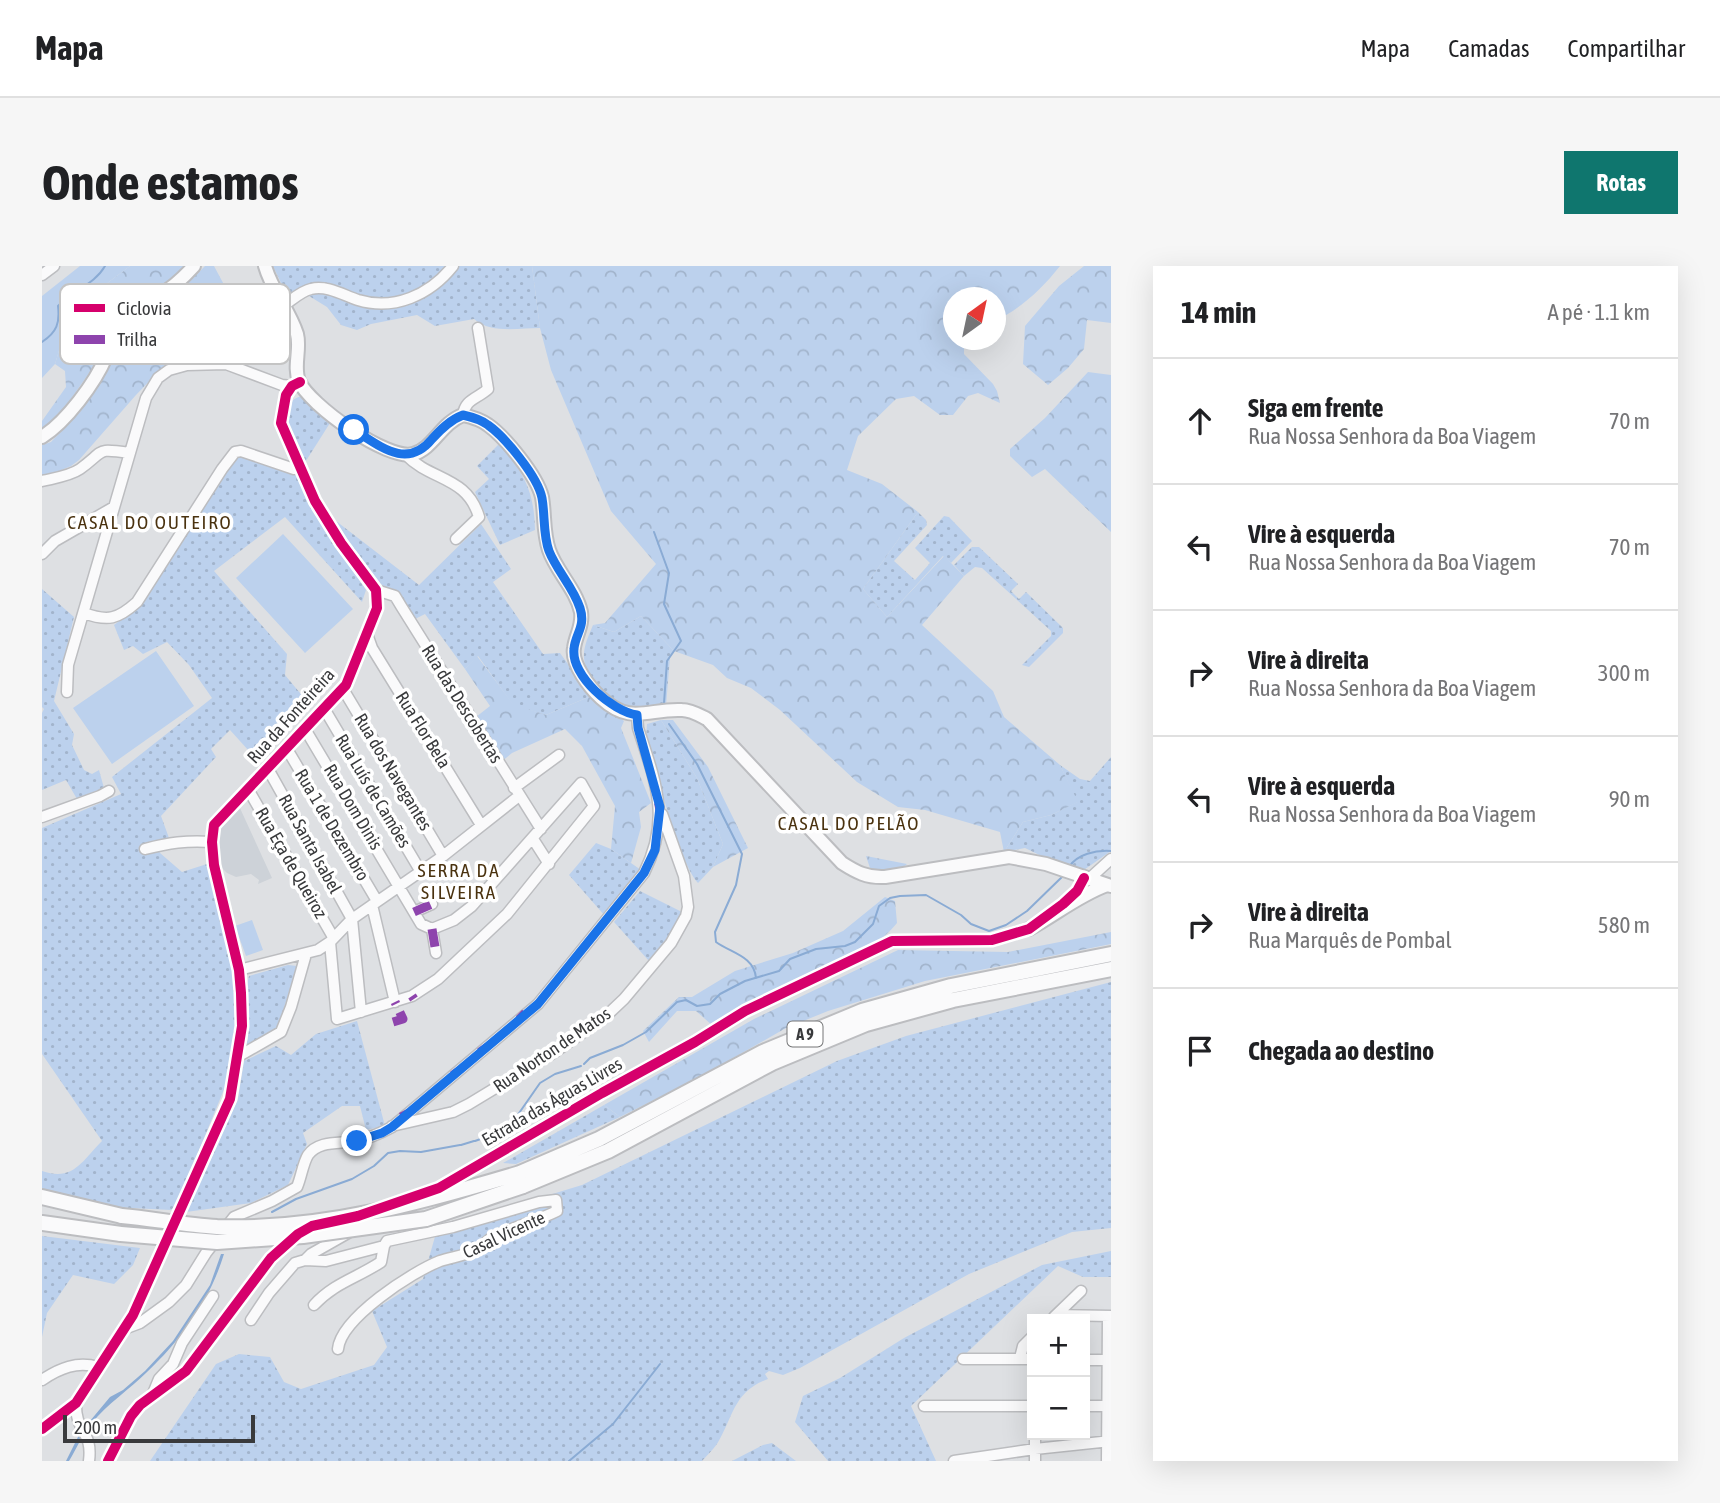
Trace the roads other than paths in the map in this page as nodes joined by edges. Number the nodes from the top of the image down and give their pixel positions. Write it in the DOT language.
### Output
graph roads {
  1 [pos="194,266"];
  2 [pos="265,266"];
  3 [pos="453,266"];
  4 [pos="175,284"];
  5 [pos="271,284"];
  6 [pos="290,302"];
  7 [pos="290,321"];
  8 [pos="478,328"];
  9 [pos="102,364"];
  10 [pos="296,384"];
  11 [pos="463,415"];
  12 [pos="42,437"];
  13 [pos="130,453"];
  14 [pos="406,455"];
  15 [pos="298,467"];
  16 [pos="42,481"];
  17 [pos="114,507"];
  18 [pos="456,539"];
  19 [pos="42,554"];
  20 [pos="376,590"];
  21 [pos="84,613"];
  22 [pos="367,634"];
  23 [pos="343,689"];
  24 [pos="67,692"];
  25 [pos="325,710"];
  26 [pos="637,715"];
  27 [pos="305,729"];
  28 [pos="287,749"];
  29 [pos="559,755"];
  30 [pos="268,769"];
  31 [pos="248,789"];
  32 [pos="109,791"];
  33 [pos="517,792"];
  34 [pos="660,807"];
  35 [pos="42,817"];
  36 [pos="481,825"];
  37 [pos="541,829"];
  38 [pos="533,839"];
  39 [pos="212,842"];
  40 [pos="145,849"];
  41 [pos="443,856"];
  42 [pos="1110,859"];
  43 [pos="549,864"];
  44 [pos="421,872"];
  45 [pos="1079,876"];
  46 [pos="400,886"];
  47 [pos="1109,886"];
  48 [pos="1087,894"];
  49 [pos="374,903"];
  50 [pos="432,904"];
  51 [pos="414,912"];
  52 [pos="352,919"];
  53 [pos="432,929"];
  54 [pos="1029,929"];
  55 [pos="332,940"];
  56 [pos="436,953"];
  57 [pos="306,954"];
  58 [pos="1111,954"];
  59 [pos="1111,969"];
  60 [pos="239,970"];
  61 [pos="395,1002"];
  62 [pos="361,1012"];
  63 [pos="239,1056"];
  64 [pos="392,1127"];
  65 [pos="522,1179"];
  66 [pos="42,1197"];
  67 [pos="403,1201"];
  68 [pos="42,1223"];
  69 [pos="384,1246"];
  70 [pos="305,1260"];
  71 [pos="1081,1291"];
  72 [pos="213,1296"];
  73 [pos="314,1306"];
  74 [pos="1056,1314"];
  75 [pos="1090,1316"];
  76 [pos="1110,1316"];
  77 [pos="251,1320"];
  78 [pos="124,1329"];
  79 [pos="1027,1342"];
  80 [pos="338,1349"];
  81 [pos="1020,1358"];
  82 [pos="963,1359"];
  83 [pos="1027,1359"];
  84 [pos="1090,1360"];
  85 [pos="1110,1360"];
  86 [pos="99,1367"];
  87 [pos="42,1380"];
  88 [pos="151,1396"];
  89 [pos="76,1403"];
  90 [pos="924,1406"];
  91 [pos="1027,1406"];
  92 [pos="1090,1406"];
  93 [pos="1109,1406"];
  94 [pos="42,1429"];
  95 [pos="1035,1440"];
  96 [pos="1109,1441"];
  97 [pos="1035,1448"];
  98 [pos="89,1461"];
  99 [pos="108,1461"];
  100 [pos="954,1461"];
  101 [pos="1035,1461"];
  102 [pos="1107,1461"];
  1 -- 4 [label="main road"];
  2 -- 5 [label="main road"];
  3 -- 6 [label="street"];
  7 -- 10 [label="main road"];
  8 -- 11 [label="street"];
  9 -- 12 [label="main road"];
  10 -- 13 [label="street"];
  10 -- 14 [label="main road"];
  10 -- 15 [label="street"];
  11 -- 14 [label="main road"];
  11 -- 26 [label="main road"];
  13 -- 16 [label="street"];
  13 -- 17 [label="street"];
  14 -- 18 [label="street"];
  15 -- 20 [label="street"];
  15 -- 21 [label="street"];
  17 -- 19 [label="street"];
  17 -- 21 [label="street"];
  20 -- 22 [label="street, Rua da Fonteireira"];
  20 -- 33 [label="street, Rua das Descobertas"];
  21 -- 24 [label="street"];
  22 -- 23 [label="street, Rua da Fonteireira"];
  22 -- 36 [label="street, Rua Flor Bela"];
  23 -- 25 [label="street, Rua da Fonteireira"];
  23 -- 41 [label="street, Rua dos Navegantes"];
  25 -- 27 [label="street, Rua da Fonteireira"];
  25 -- 44 [label="street, Rua Luís de Camões"];
  26 -- 34 [label="street, Rua Norton de Matos"];
  26 -- 45 [label="main road"];
  27 -- 28 [label="street, Rua da Fonteireira"];
  27 -- 46 [label="street, Rua Dom Dinis"];
  28 -- 30 [label="street, Rua da Fonteireira"];
  28 -- 49 [label="street, Rua 1 de Dezembro"];
  29 -- 33 [label="street"];
  30 -- 31 [label="street, Rua da Fonteireira"];
  30 -- 52 [label="street, Rua Santa Isabel"];
  31 -- 39 [label="street, Rua da Fonteireira"];
  31 -- 55 [label="street, Rua Eça de Queiroz"];
  32 -- 35 [label="street"];
  33 -- 36 [label="street"];
  33 -- 37 [label="street, Rua das Descobertas"];
  34 -- 64 [label="street"];
  34 -- 64 [label="street, Rua Norton de Matos"];
  36 -- 41 [label="street"];
  37 -- 38 [label="street"];
  37 -- 43 [label="street"];
  38 -- 43 [label="street"];
  38 -- 53 [label="street"];
  39 -- 40 [label="street"];
  39 -- 60 [label="street"];
  41 -- 44 [label="street"];
  42 -- 45 [label="street, Estrada das Águas Livres"];
  43 -- 61 [label="street"];
  44 -- 46 [label="street"];
  45 -- 47 [label="main road"];
  45 -- 48 [label="main road"];
  45 -- 54 [label="street, Estrada das Águas Livres"];
  46 -- 49 [label="street"];
  46 -- 51 [label="street, Rua Dom Dinis"];
  47 -- 48 [label="main road"];
  48 -- 54 [label="main road"];
  49 -- 52 [label="street"];
  49 -- 61 [label="street, Rua 1 de Dezembro"];
  50 -- 51 [label="street"];
  51 -- 53 [label="street, Rua Dom Dinis"];
  52 -- 55 [label="street"];
  52 -- 62 [label="street"];
  53 -- 56 [label="street"];
  54 -- 67 [label="street, Estrada das Águas Livres"];
  55 -- 57 [label="street"];
  55 -- 62 [label="street"];
  57 -- 60 [label="street"];
  57 -- 63 [label="street"];
  58 -- 65 [label="highway, A 9"];
  59 -- 65 [label="highway, A 9"];
  60 -- 63 [label="street"];
  61 -- 62 [label="street"];
  63 -- 78 [label="street"];
  64 -- 78 [label="street"];
  65 -- 66 [label="highway, A 9, bridge"];
  65 -- 68 [label="highway, A 9, bridge"];
  67 -- 70 [label="street"];
  67 -- 88 [label="street, Estrada das Águas Livres"];
  69 -- 70 [label="street, Casal Vicente"];
  69 -- 73 [label="street"];
  69 -- 80 [label="street, Casal Vicente"];
  70 -- 77 [label="street"];
  71 -- 74 [label="street"];
  72 -- 88 [label="street"];
  75 -- 76 [label="street"];
  76 -- 85 [label="street"];
  78 -- 86 [label="street"];
  79 -- 81 [label="street"];
  81 -- 82 [label="street"];
  81 -- 83 [label="street"];
  84 -- 85 [label="street"];
  85 -- 93 [label="street"];
  86 -- 87 [label="street"];
  86 -- 89 [label="street"];
  88 -- 99 [label="street, Estrada das Águas Livres"];
  89 -- 94 [label="street"];
  89 -- 98 [label="street"];
  90 -- 91 [label="street"];
  92 -- 93 [label="street"];
  93 -- 96 [label="street"];
  95 -- 97 [label="street"];
  96 -- 97 [label="street"];
  96 -- 102 [label="street"];
  97 -- 100 [label="street"];
  97 -- 101 [label="street"];
}
